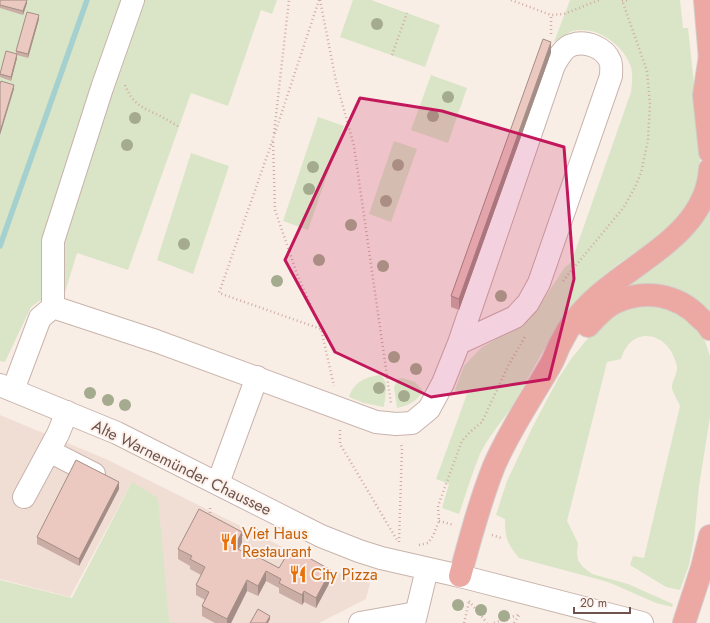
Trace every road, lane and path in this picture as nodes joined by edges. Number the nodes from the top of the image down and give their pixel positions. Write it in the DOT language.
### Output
graph roads {
  1 [pos="133,0"];
  2 [pos="289,0"];
  3 [pos="320,0"];
  4 [pos="511,0"];
  5 [pos="599,0"];
  6 [pos="628,0"];
  7 [pos="622,1"];
  8 [pos="705,2"];
  9 [pos="407,13"];
  10 [pos="115,53"];
  11 [pos="392,55"];
  12 [pos="710,58"];
  13 [pos="179,128"];
  14 [pos="273,139"];
  15 [pos="710,152"];
  16 [pos="710,169"];
  17 [pos="53,307"];
  18 [pos="321,329"];
  19 [pos="710,329"];
  20 [pos="459,343"];
  21 [pos="551,364"];
  22 [pos="256,377"];
  23 [pos="6,387"];
  24 [pos="339,408"];
  25 [pos="67,412"];
  26 [pos="396,424"];
  27 [pos="49,451"];
  28 [pos="94,474"];
  29 [pos="218,484"];
  30 [pos="24,497"];
  31 [pos="210,505"];
  32 [pos="210,519"];
  33 [pos="439,521"];
  34 [pos="259,530"];
  35 [pos="233,535"];
  36 [pos="710,536"];
  37 [pos="399,544"];
  38 [pos="406,544"];
  39 [pos="412,545"];
  40 [pos="427,569"];
  41 [pos="460,576"];
  42 [pos="582,616"];
  43 [pos="415,618"];
  44 [pos="360,623"];
  45 [pos="464,623"];
  46 [pos="488,623"];
  47 [pos="494,623"];
  48 [pos="514,623"];
  49 [pos="642,623"];
  50 [pos="684,623"];
  1 -- 10 [label="street"];
  2 -- 14 [label="path"];
  3 -- 14 [label="path"];
  3 -- 26 [label="path"];
  4 -- 5 [label="path"];
  6 -- 7 [label="path"];
  8 -- 12 [label="highway"];
  9 -- 11 [label="path"];
  10 -- 13 [label="path"];
  10 -- 17 [label="street"];
  12 -- 15 [label="highway"];
  14 -- 18 [label="path"];
  14 -- 18 [label="path"];
  16 -- 21 [label="highway"];
  17 -- 22 [label="street"];
  17 -- 23 [label="street"];
  18 -- 24 [label="path"];
  19 -- 21 [label="highway"];
  20 -- 20 [label="street"];
  20 -- 26 [label="street"];
  21 -- 41 [label="highway"];
  22 -- 24 [label="street"];
  22 -- 29 [label="street"];
  23 -- 25 [label="street, Alte Warnemünder Chaussee"];
  24 -- 26 [label="street"];
  24 -- 37 [label="path"];
  25 -- 27 [label="street"];
  25 -- 29 [label="street, Alte Warnemünder Chaussee"];
  26 -- 37 [label="path"];
  27 -- 28 [label="street"];
  27 -- 30 [label="street"];
  29 -- 40 [label="street, Alte Warnemünder Chaussee"];
  31 -- 32 [label="path"];
  33 -- 39 [label="path"];
  34 -- 35 [label="path"];
  36 -- 50 [label="highway"];
  37 -- 38 [label="path"];
  40 -- 41 [label="street, Alte Warnemünder Chaussee"];
  40 -- 43 [label="street"];
  41 -- 42 [label="street, Alte Warnemünder Chaussee"];
  42 -- 49 [label="street, Alte Warnemünder Chaussee"];
  43 -- 44 [label="street"];
  45 -- 46 [label="path"];
  47 -- 48 [label="path"];
}
